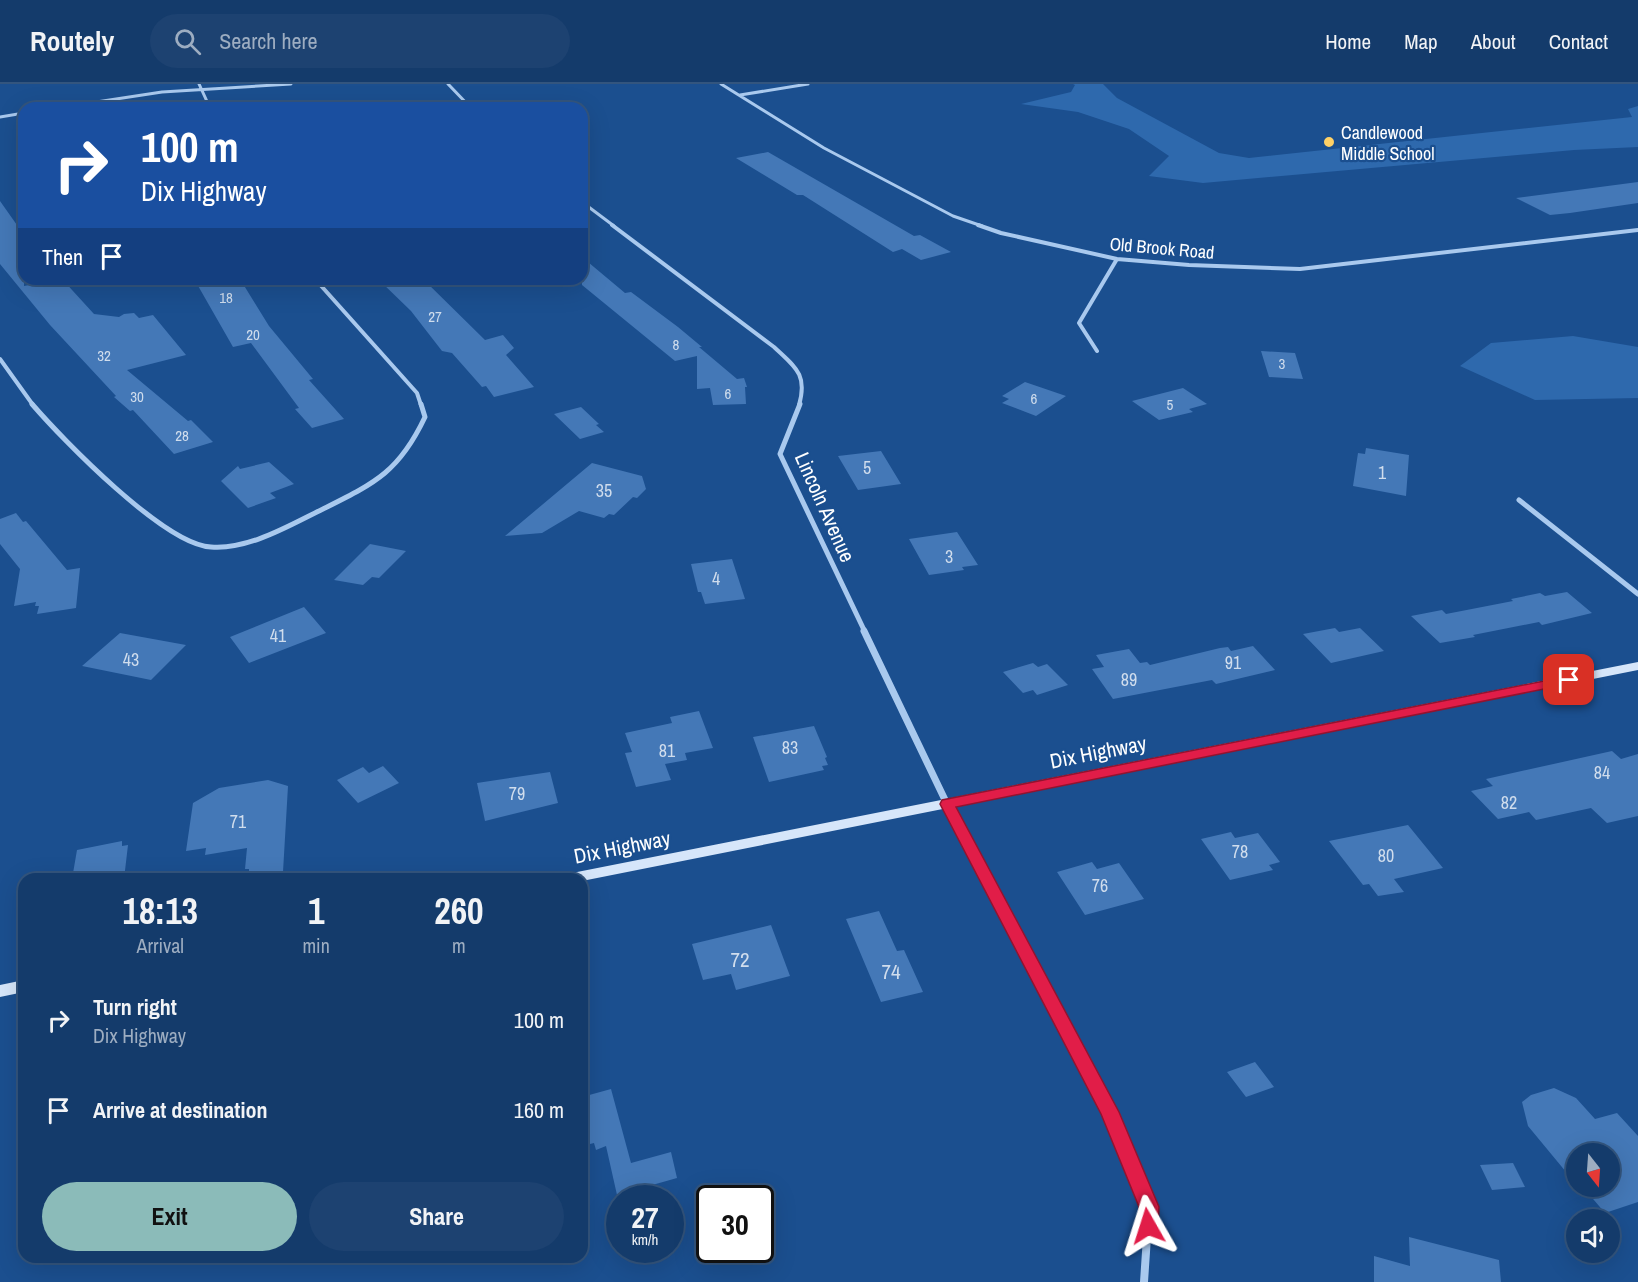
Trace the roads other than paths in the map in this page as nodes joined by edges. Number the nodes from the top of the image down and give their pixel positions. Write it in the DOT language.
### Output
graph roads {
  1 [pos="291,84"];
  2 [pos="448,84"];
  3 [pos="721,84"];
  4 [pos="808,84"];
  5 [pos="200,86"];
  6 [pos="740,95"];
  7 [pos="96,102"];
  8 [pos="207,102"];
  9 [pos="465,102"];
  10 [pos="18,114"];
  11 [pos="0,117"];
  12 [pos="588,207"];
  13 [pos="1638,230"];
  14 [pos="1117,259"];
  15 [pos="320,285"];
  16 [pos="1097,351"];
  17 [pos="0,359"];
  18 [pos="1519,500"];
  19 [pos="1638,594"];
  20 [pos="1638,666"];
  21 [pos="947,804"];
  22 [pos="588,875"];
  23 [pos="18,987"];
  24 [pos="0,991"];
  25 [pos="1144,1282"];
  1 -- 5 [label="street"];
  2 -- 9 [label="street"];
  3 -- 6 [label="street, Old Brook Road"];
  4 -- 6 [label="street"];
  5 -- 7 [label="street"];
  5 -- 8 [label="street"];
  6 -- 14 [label="street, Old Brook Road"];
  10 -- 11 [label="street"];
  12 -- 21 [label="street, Lincoln Avenue"];
  13 -- 14 [label="street, Old Brook Road"];
  14 -- 16 [label="street"];
  15 -- 17 [label="street"];
  18 -- 19 [label="street"];
  20 -- 21 [label="street, Dix Highway"];
  21 -- 22 [label="street, Dix Highway"];
  21 -- 25 [label="street, Lincoln Avenue"];
  23 -- 24 [label="street"];
}
